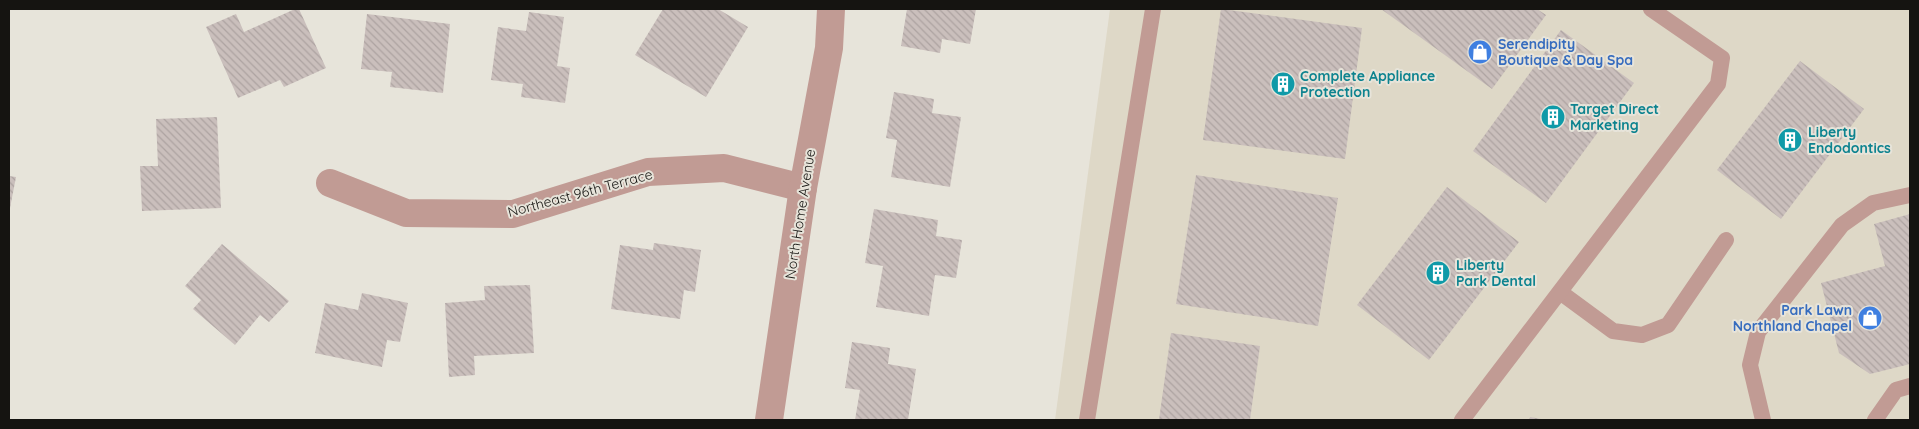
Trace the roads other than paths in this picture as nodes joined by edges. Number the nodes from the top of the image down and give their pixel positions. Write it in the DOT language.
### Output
graph roads {
  1 [pos="831,9"];
  2 [pos="1154,9"];
  3 [pos="1651,9"];
  4 [pos="330,183"];
  5 [pos="803,188"];
  6 [pos="1910,195"];
  7 [pos="1726,240"];
  8 [pos="1560,292"];
  9 [pos="1910,386"];
  10 [pos="769,420"];
  11 [pos="1087,420"];
  12 [pos="1462,420"];
  13 [pos="1763,420"];
  14 [pos="1875,420"];
  1 -- 5 [label="street, North Home Avenue"];
  2 -- 11 [label="lane"];
  3 -- 8 [label="lane"];
  4 -- 5 [label="street, Northeast 96th Terrace"];
  5 -- 10 [label="street, North Home Avenue"];
  6 -- 13 [label="lane"];
  7 -- 8 [label="lane"];
  8 -- 12 [label="lane"];
  9 -- 14 [label="lane"];
}
